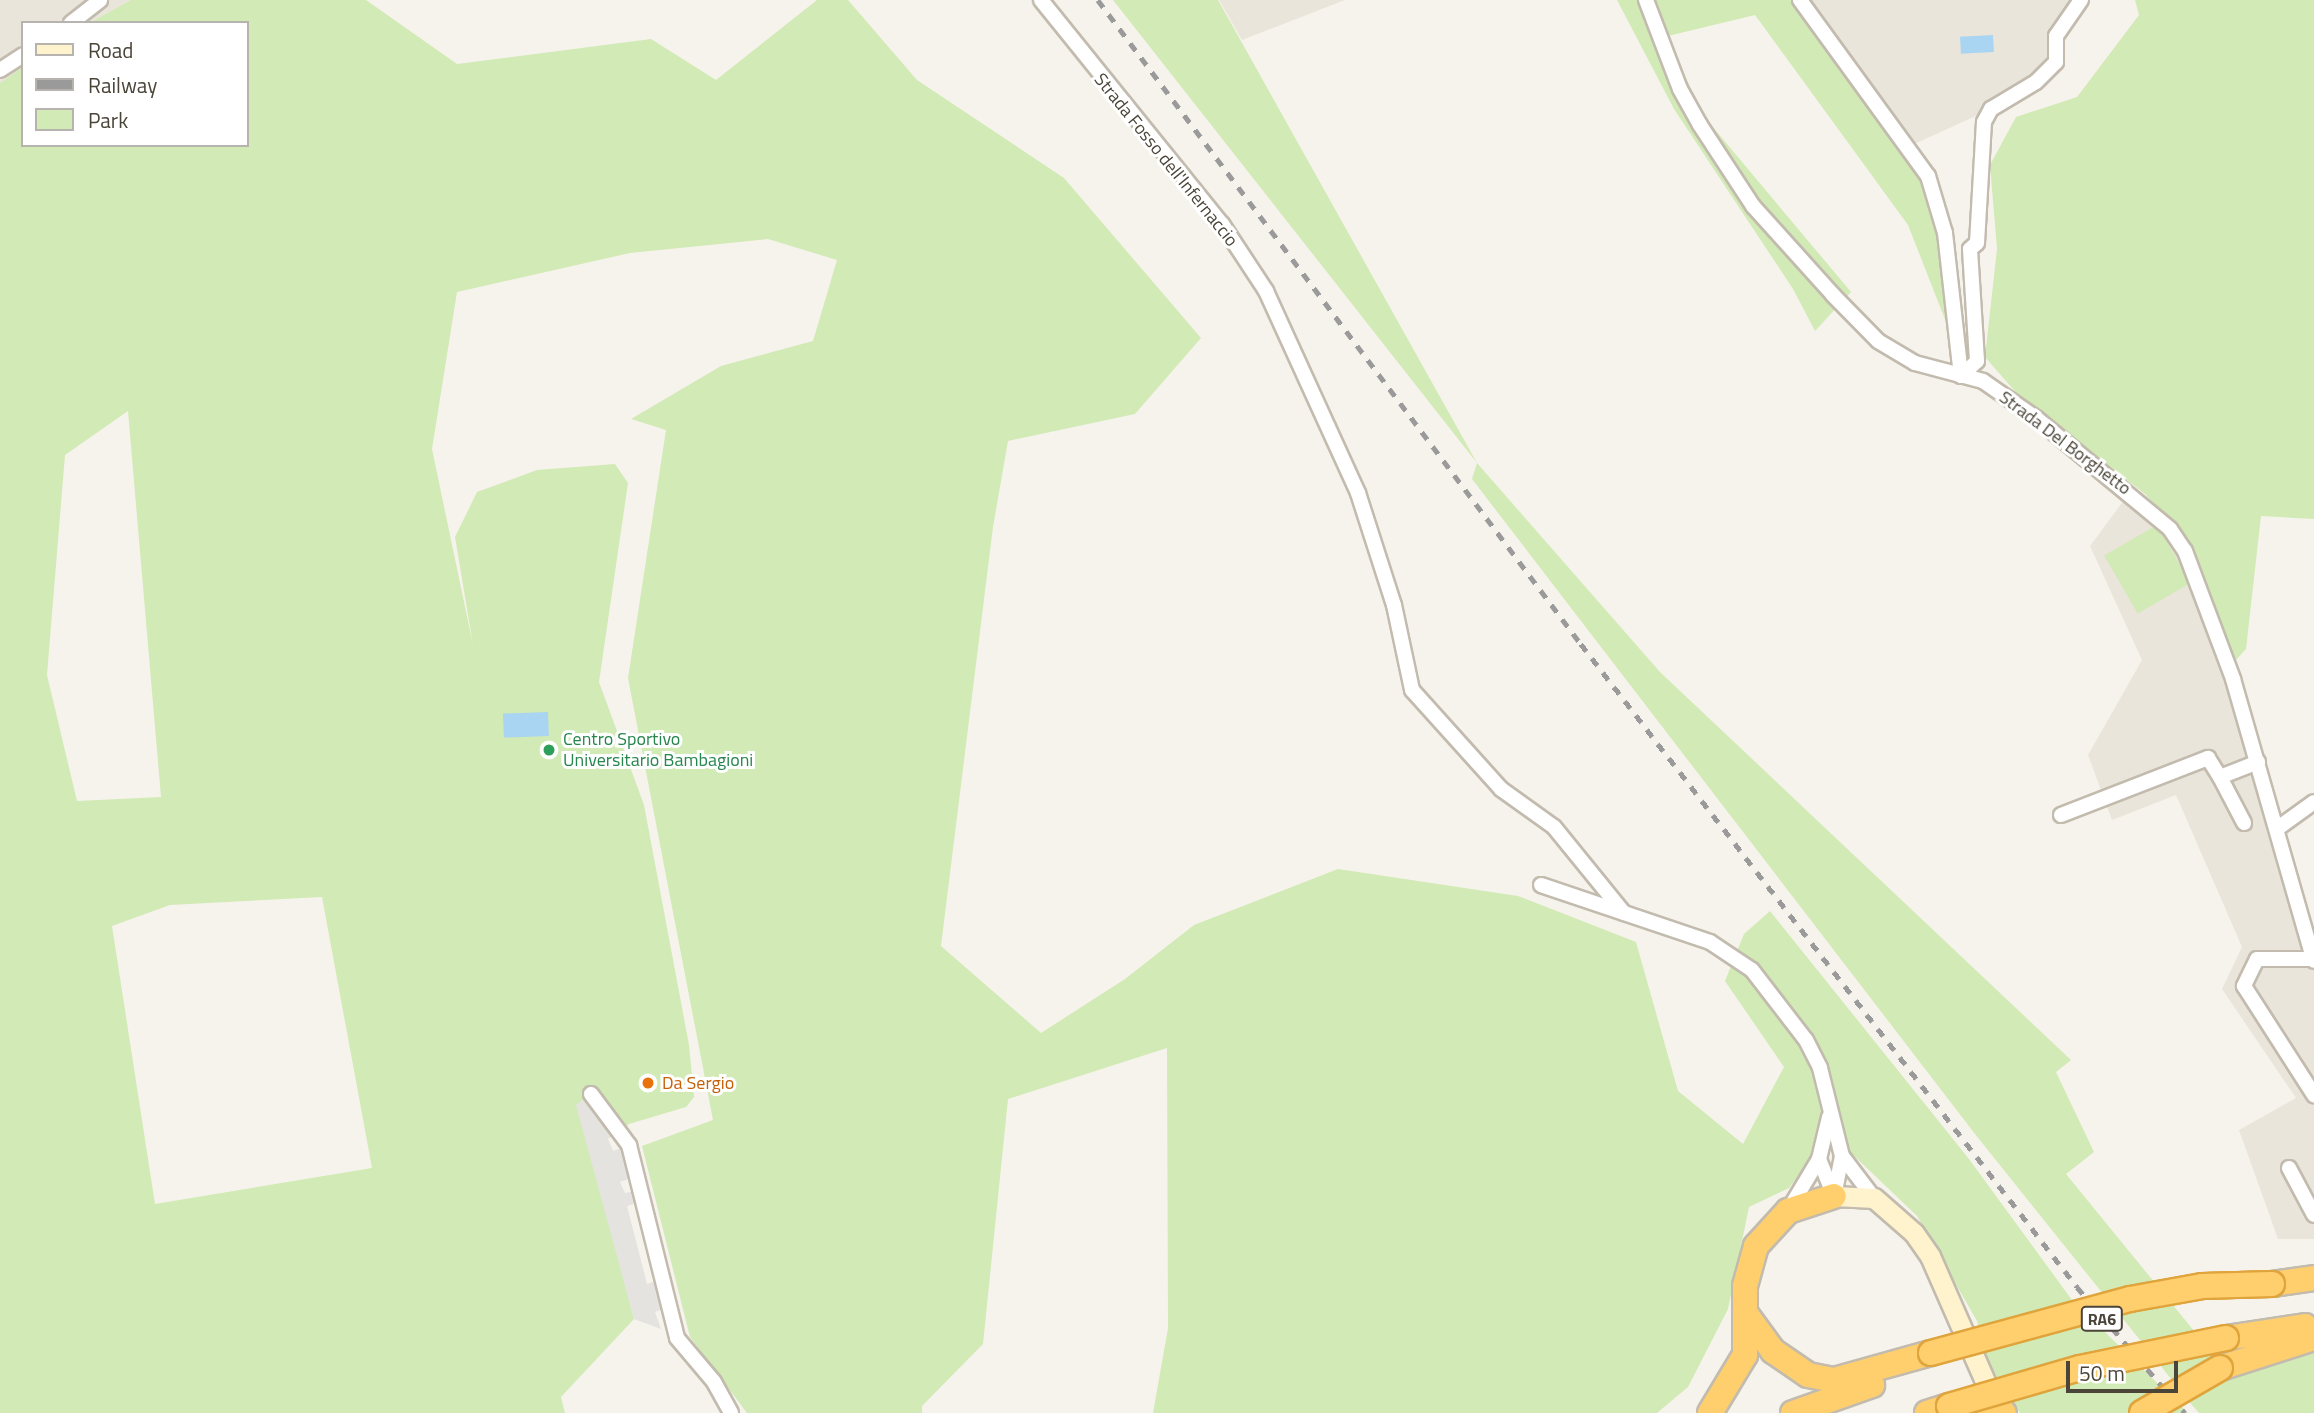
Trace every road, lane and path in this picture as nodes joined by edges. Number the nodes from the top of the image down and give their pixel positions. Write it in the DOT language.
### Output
graph roads {
  1 [pos="100,0"];
  2 [pos="1041,0"];
  3 [pos="1646,0"];
  4 [pos="1800,0"];
  5 [pos="2081,0"];
  6 [pos="74,21"];
  7 [pos="21,56"];
  8 [pos="0,70"];
  9 [pos="1961,376"];
  10 [pos="2258,762"];
  11 [pos="2220,778"];
  12 [pos="2314,802"];
  13 [pos="2061,815"];
  14 [pos="2244,823"];
  15 [pos="2278,828"];
  16 [pos="1541,885"];
  17 [pos="1624,913"];
  18 [pos="2314,960"];
  19 [pos="591,1094"];
  20 [pos="2314,1095"];
  21 [pos="1829,1116"];
  22 [pos="1842,1156"];
  23 [pos="1819,1159"];
  24 [pos="2289,1168"];
  25 [pos="1833,1196"];
  26 [pos="1874,1198"];
  27 [pos="1788,1211"];
  28 [pos="2314,1215"];
  29 [pos="2314,1278"];
  30 [pos="1746,1314"];
  31 [pos="2314,1324"];
  32 [pos="2314,1338"];
  33 [pos="1933,1358"];
  34 [pos="1938,1409"];
  35 [pos="1997,1411"];
  36 [pos="731,1413"];
  37 [pos="1710,1413"];
  38 [pos="1793,1413"];
  39 [pos="2142,1413"];
  1 -- 6 [label="street"];
  2 -- 17 [label="street, Strada Fosso dell'Infernaccio"];
  3 -- 9 [label="street, Strada Del Borghetto"];
  4 -- 9 [label="street"];
  5 -- 9 [label="street"];
  7 -- 8 [label="street"];
  9 -- 10 [label="street, Strada Del Borghetto"];
  10 -- 11 [label="street"];
  10 -- 15 [label="street, Strada Del Borghetto"];
  11 -- 13 [label="street"];
  11 -- 14 [label="street"];
  12 -- 15 [label="street"];
  15 -- 18 [label="street, Strada Del Borghetto"];
  16 -- 17 [label="street"];
  17 -- 21 [label="street"];
  18 -- 20 [label="street, Strada Del Borghetto"];
  19 -- 36 [label="street"];
  21 -- 22 [label="street"];
  21 -- 23 [label="street"];
  22 -- 25 [label="street"];
  22 -- 26 [label="street"];
  23 -- 25 [label="street"];
  23 -- 27 [label="street"];
  24 -- 28 [label="street"];
  25 -- 26 [label="main road"];
  25 -- 27 [label="highway"];
  26 -- 35 [label="main road"];
  27 -- 30 [label="highway"];
  29 -- 33 [label="highway, RA6, bridge"];
  30 -- 33 [label="highway"];
  30 -- 37 [label="highway"];
  31 -- 34 [label="highway, RA6, bridge"];
  32 -- 39 [label="highway, bridge"];
  33 -- 38 [label="highway, RA6"];
}
